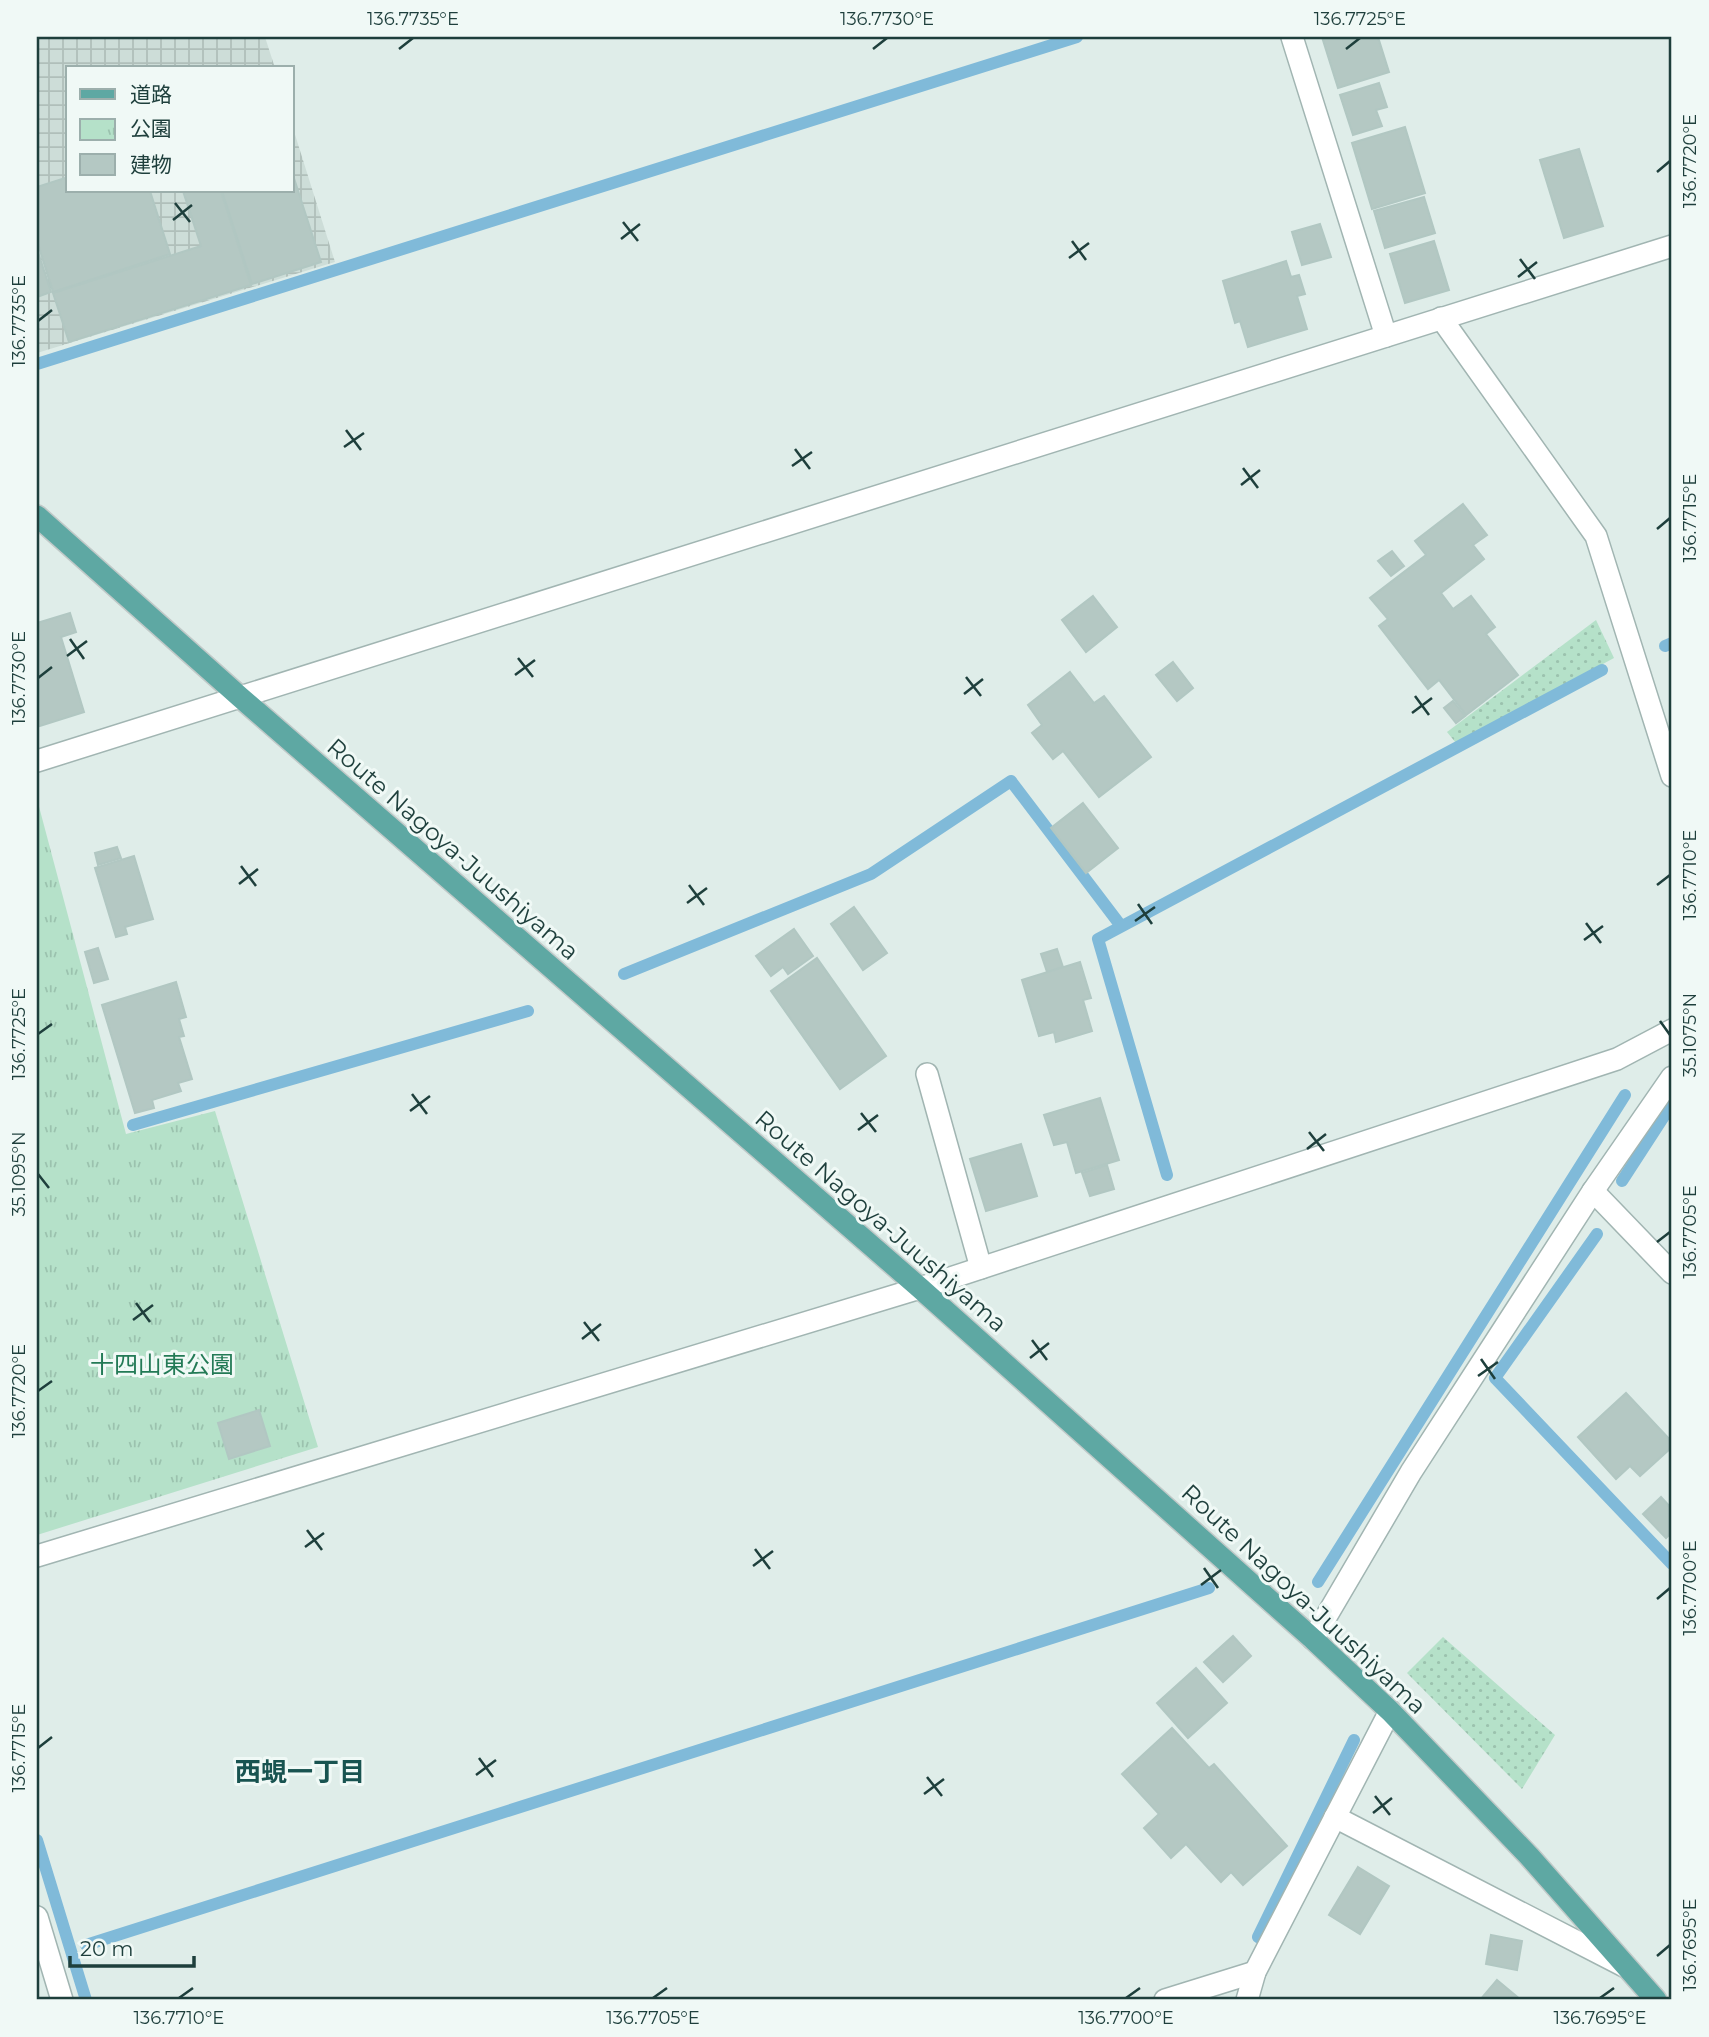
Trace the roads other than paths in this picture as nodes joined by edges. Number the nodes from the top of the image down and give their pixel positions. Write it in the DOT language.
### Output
graph roads {
  1 [pos="1292,37"];
  2 [pos="1672,246"];
  3 [pos="1441,318"];
  4 [pos="1386,336"];
  5 [pos="37,516"];
  6 [pos="240,697"];
  7 [pos="37,761"];
  8 [pos="1672,776"];
  9 [pos="1672,1030"];
  10 [pos="927,1074"];
  11 [pos="1672,1077"];
  12 [pos="1593,1191"];
  13 [pos="981,1268"];
  14 [pos="1672,1273"];
  15 [pos="920,1288"];
  16 [pos="37,1556"];
  17 [pos="1313,1639"];
  18 [pos="1390,1711"];
  19 [pos="1335,1816"];
  20 [pos="37,1917"];
  21 [pos="1630,1969"];
  22 [pos="1255,1972"];
  23 [pos="62,2000"];
  24 [pos="1165,2000"];
  25 [pos="1247,2000"];
  26 [pos="1656,2000"];
  1 -- 4 [label="street"];
  2 -- 3 [label="street"];
  3 -- 4 [label="street"];
  3 -- 8 [label="street"];
  4 -- 6 [label="street"];
  5 -- 6 [label="main road, Route Nagoya-Juushiyama"];
  6 -- 7 [label="street"];
  6 -- 15 [label="main road, Route Nagoya-Juushiyama"];
  9 -- 13 [label="street"];
  10 -- 13 [label="street"];
  11 -- 12 [label="street"];
  12 -- 14 [label="street"];
  12 -- 17 [label="street"];
  13 -- 15 [label="street"];
  15 -- 16 [label="street"];
  15 -- 17 [label="main road, Route Nagoya-Juushiyama"];
  17 -- 18 [label="main road, Route Nagoya-Juushiyama"];
  18 -- 19 [label="street"];
  18 -- 21 [label="main road, Route Nagoya-Juushiyama"];
  19 -- 21 [label="street"];
  19 -- 22 [label="street"];
  20 -- 23 [label="street"];
  21 -- 26 [label="main road, Route Nagoya-Juushiyama"];
  22 -- 24 [label="street"];
  22 -- 25 [label="street"];
}
